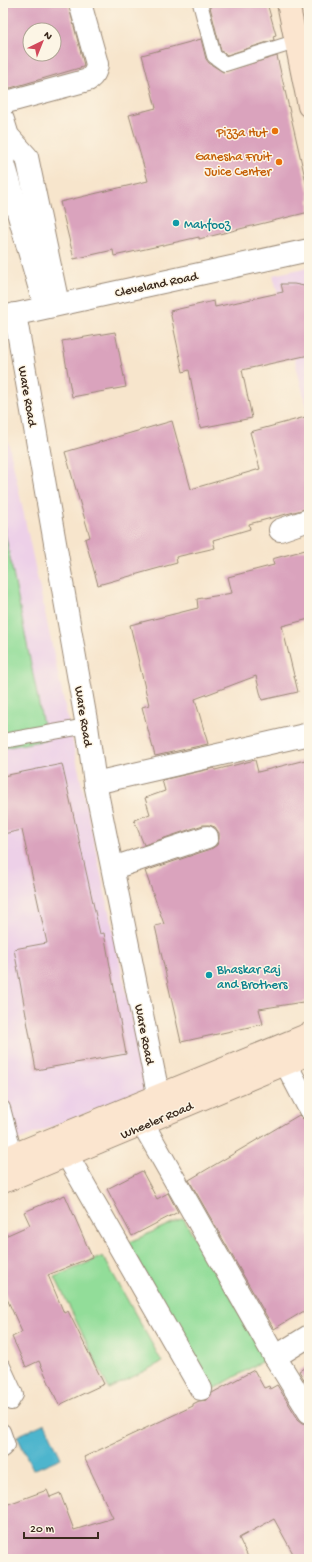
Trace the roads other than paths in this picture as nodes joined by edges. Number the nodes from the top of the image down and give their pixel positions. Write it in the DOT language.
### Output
graph roads {
  1 [pos="80,3"];
  2 [pos="200,3"];
  3 [pos="288,3"];
  4 [pos="296,42"];
  5 [pos="3,103"];
  6 [pos="309,106"];
  7 [pos="5,128"];
  8 [pos="309,250"];
  9 [pos="51,306"];
  10 [pos="9,315"];
  11 [pos="309,520"];
  12 [pos="280,530"];
  13 [pos="87,726"];
  14 [pos="309,734"];
  15 [pos="3,741"];
  16 [pos="95,784"];
  17 [pos="207,837"];
  18 [pos="112,868"];
  19 [pos="309,1034"];
  20 [pos="309,1054"];
  21 [pos="286,1064"];
  22 [pos="158,1095"];
  23 [pos="3,1108"];
  24 [pos="309,1108"];
  25 [pos="98,1120"];
  26 [pos="153,1120"];
  27 [pos="106,1140"];
  28 [pos="67,1155"];
  29 [pos="9,1156"];
  30 [pos="3,1182"];
  31 [pos="309,1336"];
  32 [pos="275,1357"];
  33 [pos="3,1366"];
  34 [pos="201,1389"];
  35 [pos="11,1403"];
  36 [pos="309,1412"];
  37 [pos="3,1431"];
  38 [pos="3,1450"];
  1 -- 5 [label="street"];
  2 -- 4 [label="lane"];
  3 -- 4 [label="main road"];
  4 -- 6 [label="main road"];
  7 -- 9 [label="street"];
  8 -- 9 [label="street, Cleveland Road"];
  9 -- 10 [label="street, Cleveland Road"];
  10 -- 13 [label="street, Ware Road"];
  11 -- 12 [label="street"];
  13 -- 15 [label="lane"];
  13 -- 16 [label="street, Ware Road"];
  14 -- 16 [label="street"];
  16 -- 18 [label="street, Ware Road"];
  17 -- 18 [label="street"];
  18 -- 22 [label="street, Ware Road"];
  19 -- 22 [label="main road, Wheeler Road"];
  20 -- 21 [label="main road, Wheeler Road"];
  21 -- 24 [label="street"];
  21 -- 26 [label="main road, Wheeler Road"];
  22 -- 25 [label="main road, Wheeler Road"];
  22 -- 26 [label="street, Ware Road"];
  23 -- 29 [label="lane"];
  25 -- 27 [label="main road"];
  25 -- 29 [label="main road, Wheeler Road"];
  26 -- 27 [label="main road, Wheeler Road"];
  26 -- 32 [label="street, Ware Road"];
  27 -- 28 [label="main road, Wheeler Road"];
  28 -- 30 [label="main road, Wheeler Road"];
  28 -- 34 [label="street"];
  31 -- 32 [label="street"];
  32 -- 36 [label="street, Ware Road"];
  33 -- 35 [label="lane"];
  37 -- 38 [label="lane"];
}
